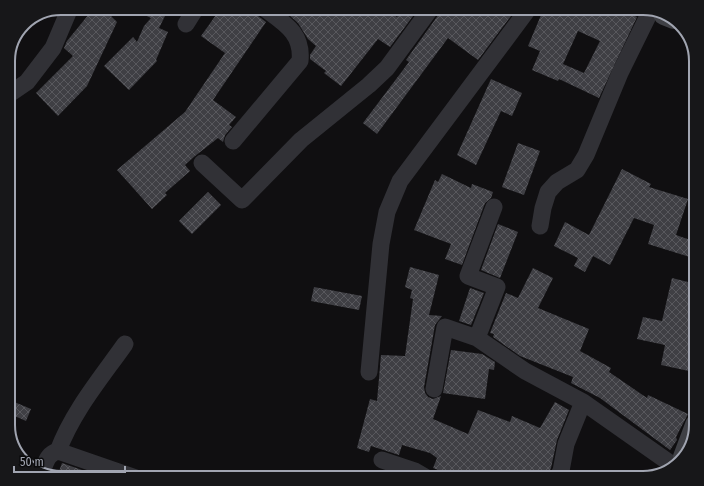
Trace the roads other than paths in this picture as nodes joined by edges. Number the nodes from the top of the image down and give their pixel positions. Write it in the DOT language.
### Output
graph roads {
  1 [pos="67,15"];
  2 [pos="192,15"];
  3 [pos="273,15"];
  4 [pos="426,15"];
  5 [pos="524,15"];
  6 [pos="648,16"];
  7 [pos="186,24"];
  8 [pos="15,90"];
  9 [pos="233,141"];
  10 [pos="202,163"];
  11 [pos="494,207"];
  12 [pos="540,226"];
  13 [pos="477,338"];
  14 [pos="125,344"];
  15 [pos="369,372"];
  16 [pos="434,389"];
  17 [pos="583,402"];
  18 [pos="58,451"];
  19 [pos="382,460"];
  20 [pos="669,463"];
  21 [pos="44,467"];
  22 [pos="116,471"];
  23 [pos="407,471"];
  24 [pos="561,471"];
  1 -- 8 [label="street"];
  2 -- 7 [label="street"];
  3 -- 9 [label="street"];
  4 -- 10 [label="street"];
  5 -- 15 [label="street"];
  6 -- 12 [label="street"];
  11 -- 13 [label="street"];
  13 -- 16 [label="street"];
  13 -- 17 [label="street"];
  14 -- 18 [label="street"];
  17 -- 20 [label="street"];
  17 -- 24 [label="street"];
  18 -- 21 [label="street"];
  18 -- 22 [label="street"];
  19 -- 23 [label="street"];
}
